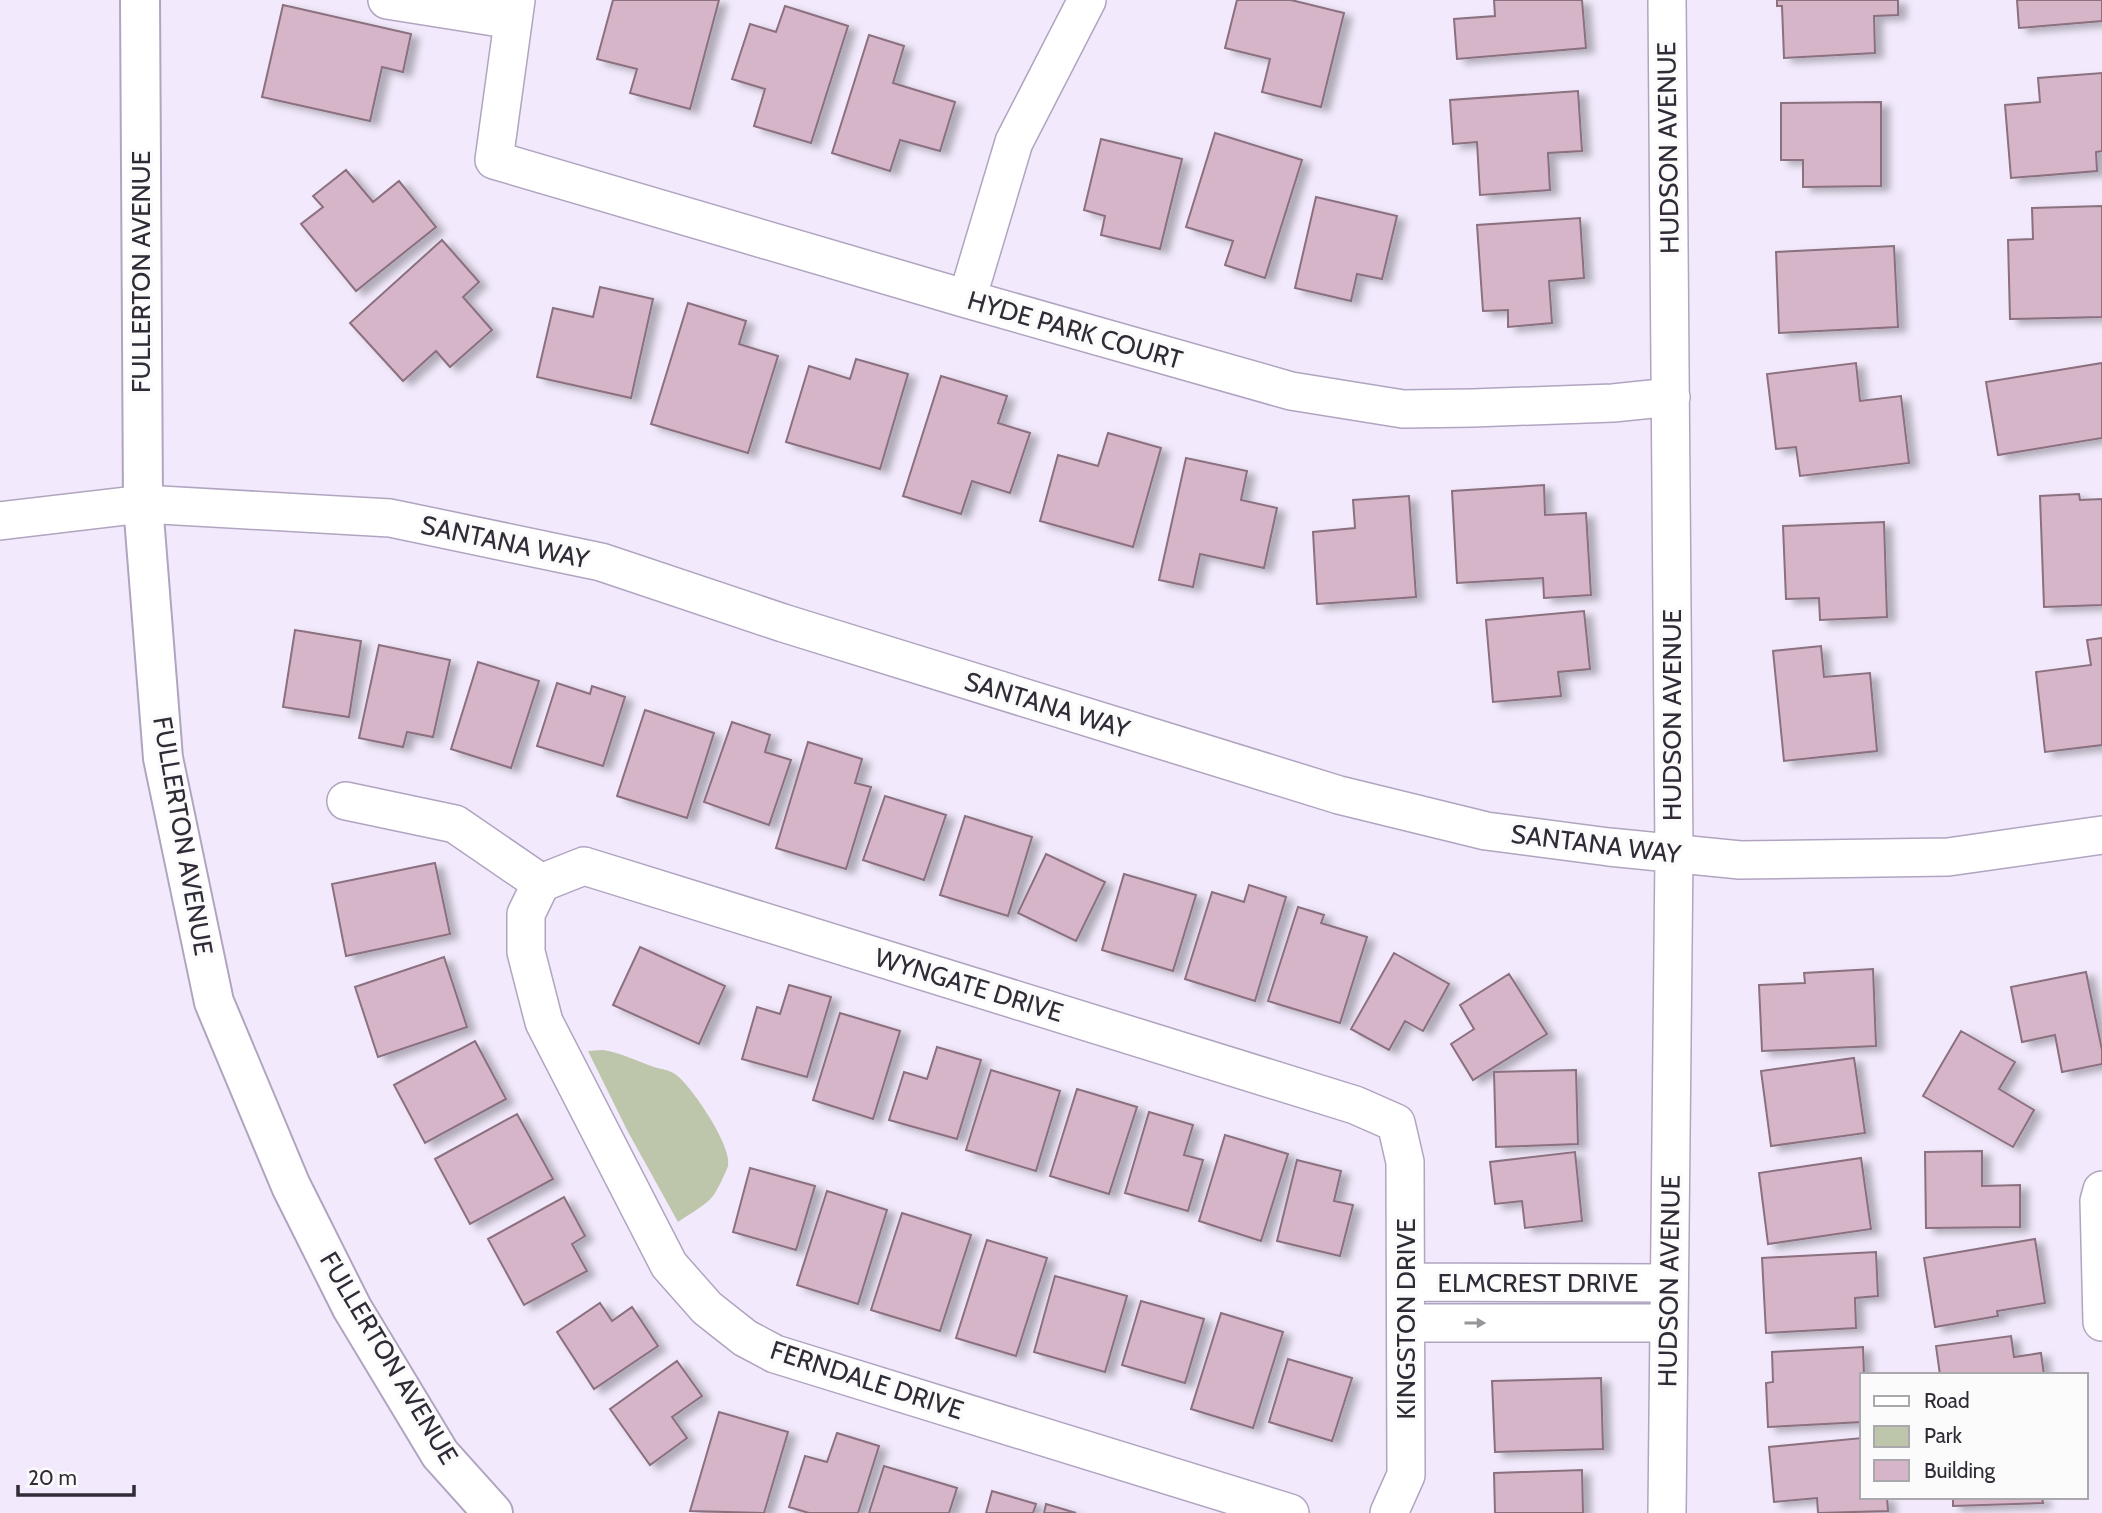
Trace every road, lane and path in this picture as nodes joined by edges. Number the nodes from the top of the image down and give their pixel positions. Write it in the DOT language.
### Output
graph roads {
  1 [pos="141,0"];
  2 [pos="387,0"];
  3 [pos="1087,0"];
  4 [pos="1667,0"];
  5 [pos="515,10"];
  6 [pos="967,299"];
  7 [pos="1671,397"];
  8 [pos="143,504"];
  9 [pos="0,521"];
  10 [pos="346,800"];
  11 [pos="2102,835"];
  12 [pos="1674,854"];
  13 [pos="541,883"];
  14 [pos="1396,1123"];
  15 [pos="2102,1191"];
  16 [pos="1407,1282"];
  17 [pos="1669,1283"];
  18 [pos="2102,1321"];
  19 [pos="1406,1323"];
  20 [pos="1668,1323"];
  21 [pos="494,1513"];
  22 [pos="1290,1513"];
  23 [pos="1389,1513"];
  24 [pos="1667,1513"];
  1 -- 8 [label="main road, FULLERTON AVENUE"];
  2 -- 5 [label="street"];
  3 -- 6 [label="street"];
  4 -- 7 [label="street, HUDSON AVENUE"];
  5 -- 6 [label="street, HYDE PARK COURT"];
  6 -- 7 [label="street, HYDE PARK COURT"];
  7 -- 12 [label="street, HUDSON AVENUE"];
  8 -- 9 [label="street, SANTANA WAY"];
  8 -- 12 [label="street, SANTANA WAY"];
  8 -- 21 [label="main road, FULLERTON AVENUE"];
  10 -- 13 [label="street"];
  11 -- 12 [label="street, SANTANA WAY"];
  12 -- 17 [label="street, HUDSON AVENUE"];
  13 -- 14 [label="street, WYNGATE DRIVE"];
  13 -- 22 [label="street, FERNDALE DRIVE"];
  14 -- 16 [label="street, KINGSTON DRIVE"];
  15 -- 18 [label="street"];
  16 -- 17 [label="street, ELMCREST DRIVE"];
  16 -- 19 [label="street, KINGSTON DRIVE"];
  17 -- 20 [label="street, HUDSON AVENUE"];
  19 -- 20 [label="street, ELMCREST DRIVE, one-way"];
  19 -- 23 [label="street, KINGSTON DRIVE"];
  20 -- 24 [label="street, HUDSON AVENUE"];
}
